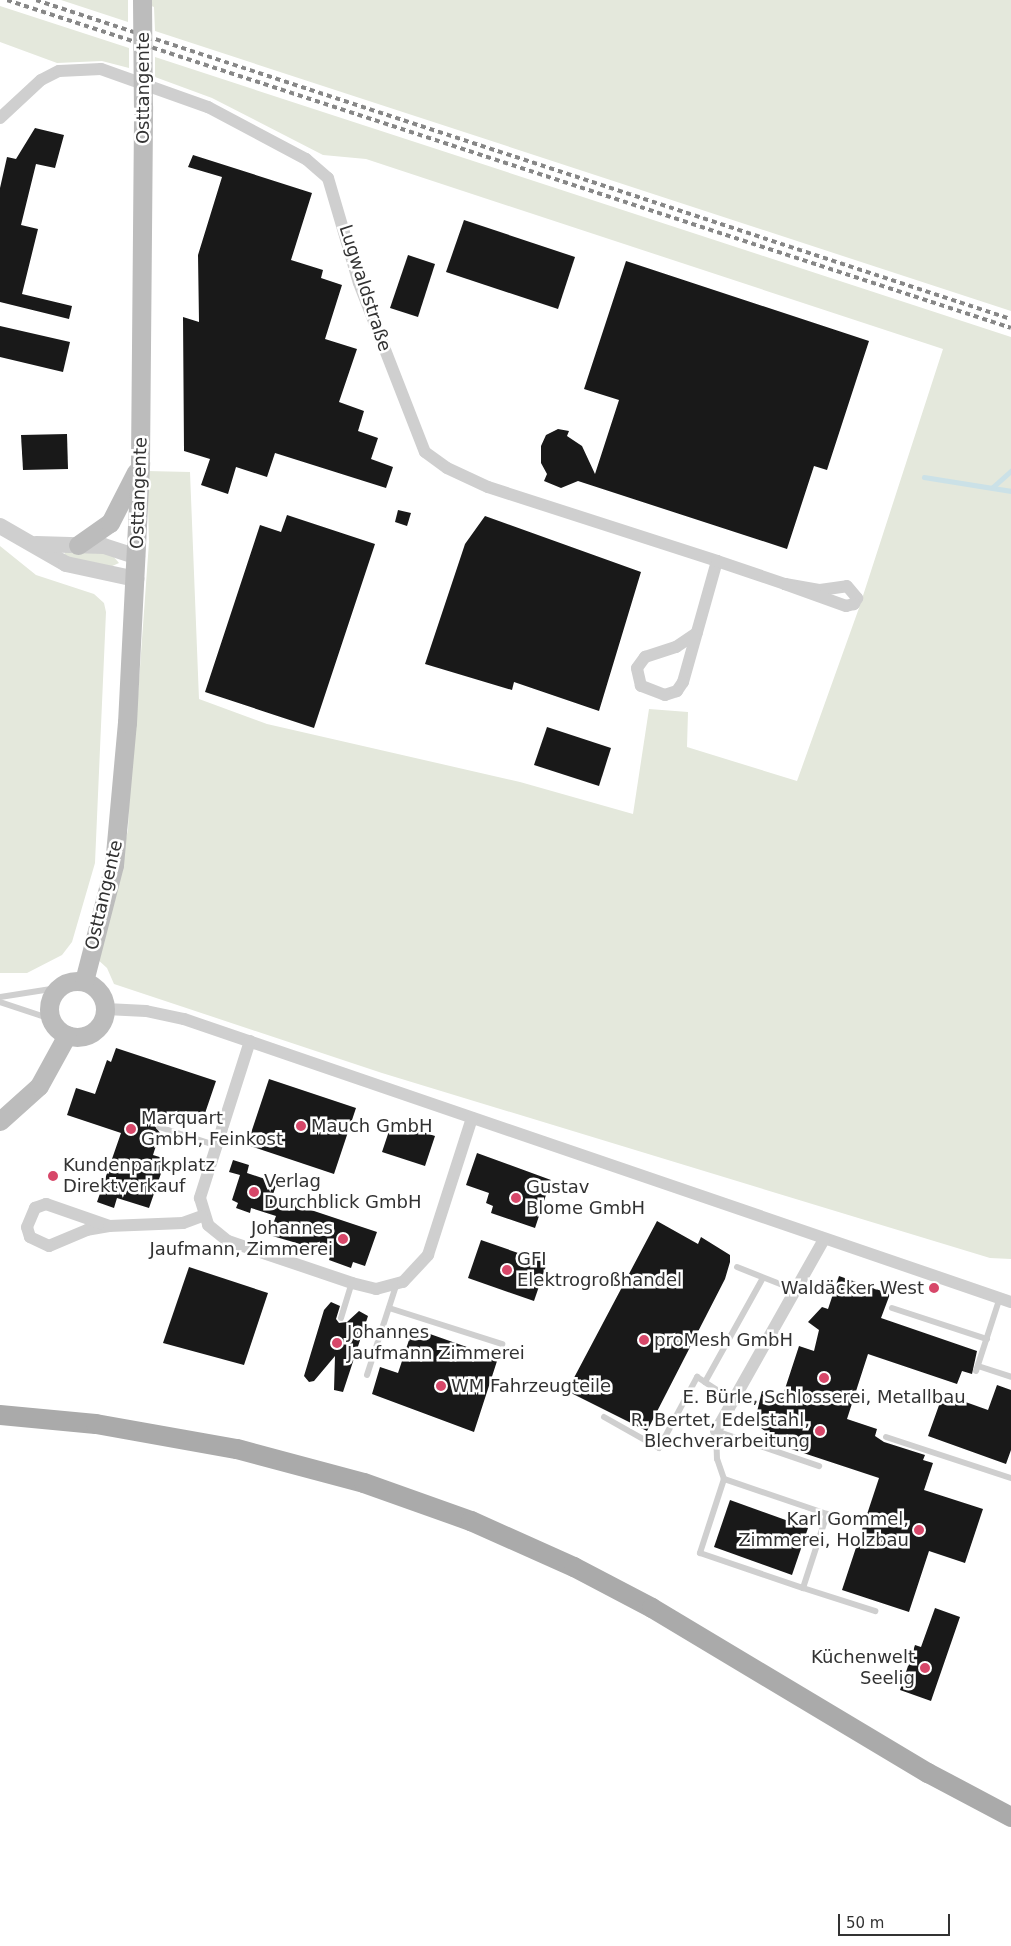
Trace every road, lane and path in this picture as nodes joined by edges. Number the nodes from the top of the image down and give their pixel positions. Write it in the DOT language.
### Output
graph roads {
  1 [pos="142,0"];
  2 [pos="0,118"];
  3 [pos="140,462"];
  4 [pos="0,526"];
  5 [pos="36,544"];
  6 [pos="78,545"];
  7 [pos="137,556"];
  8 [pos="717,561"];
  9 [pos="136,579"];
  10 [pos="785,584"];
  11 [pos="697,633"];
  12 [pos="84,981"];
  13 [pos="57,988"];
  14 [pos="0,997"];
  15 [pos="0,1002"];
  16 [pos="106,1009"];
  17 [pos="51,1019"];
  18 [pos="67,1035"];
  19 [pos="250,1041"];
  20 [pos="472,1118"];
  21 [pos="0,1121"];
  22 [pos="160,1127"];
  23 [pos="215,1145"];
  24 [pos="202,1216"];
  25 [pos="108,1226"];
  26 [pos="824,1239"];
  27 [pos="737,1267"];
  28 [pos="763,1278"];
  29 [pos="352,1284"];
  30 [pos="396,1286"];
  31 [pos="794,1290"];
  32 [pos="1005,1300"];
  33 [pos="389,1308"];
  34 [pos="892,1308"];
  35 [pos="341,1318"];
  36 [pos="987,1339"];
  37 [pos="502,1344"];
  38 [pos="367,1375"];
  39 [pos="1011,1377"];
  40 [pos="705,1382"];
  41 [pos="734,1401"];
  42 [pos="0,1414"];
  43 [pos="604,1416"];
  44 [pos="716,1431"];
  45 [pos="886,1437"];
  46 [pos="820,1466"];
  47 [pos="1011,1478"];
  48 [pos="724,1479"];
  49 [pos="803,1588"];
  50 [pos="875,1611"];
  51 [pos="1011,1817"];
  1 -- 3 [label="main road, Osttangente, bridge"];
  2 -- 8 [label="street, Lugwaldstraße"];
  3 -- 6 [label="main road"];
  3 -- 7 [label="main road, Osttangente"];
  4 -- 5 [label="street"];
  5 -- 6 [label="street"];
  5 -- 9 [label="street"];
  6 -- 7 [label="street"];
  7 -- 9 [label="main road, Osttangente"];
  8 -- 10 [label="street, Lugwaldstraße"];
  8 -- 11 [label="street"];
  9 -- 12 [label="main road, Osttangente"];
  10 -- 10 [label="street, Lugwaldstraße"];
  11 -- 11 [label="street"];
  12 -- 13 [label="main road"];
  12 -- 16 [label="main road"];
  13 -- 14 [label="lane"];
  13 -- 17 [label="main road"];
  15 -- 17 [label="lane"];
  16 -- 18 [label="main road"];
  16 -- 19 [label="street"];
  17 -- 18 [label="main road"];
  18 -- 21 [label="main road"];
  19 -- 20 [label="street"];
  19 -- 23 [label="street"];
  20 -- 26 [label="street"];
  20 -- 30 [label="street"];
  22 -- 23 [label="lane"];
  23 -- 24 [label="street"];
  24 -- 25 [label="street"];
  24 -- 29 [label="street"];
  25 -- 25 [label="street"];
  26 -- 31 [label="street"];
  26 -- 32 [label="street"];
  27 -- 28 [label="lane"];
  28 -- 31 [label="lane"];
  28 -- 40 [label="lane"];
  29 -- 30 [label="street"];
  29 -- 35 [label="lane"];
  30 -- 33 [label="lane"];
  31 -- 41 [label="street"];
  32 -- 36 [label="lane"];
  33 -- 37 [label="lane"];
  33 -- 38 [label="lane"];
  34 -- 36 [label="lane"];
  36 -- 39 [label="lane"];
  40 -- 41 [label="lane"];
  40 -- 43 [label="lane"];
  41 -- 44 [label="street"];
  42 -- 51 [label="main road"];
  44 -- 46 [label="lane"];
  44 -- 48 [label="lane"];
  45 -- 47 [label="lane"];
  48 -- 49 [label="lane"];
  48 -- 49 [label="lane"];
  49 -- 50 [label="lane"];
}
